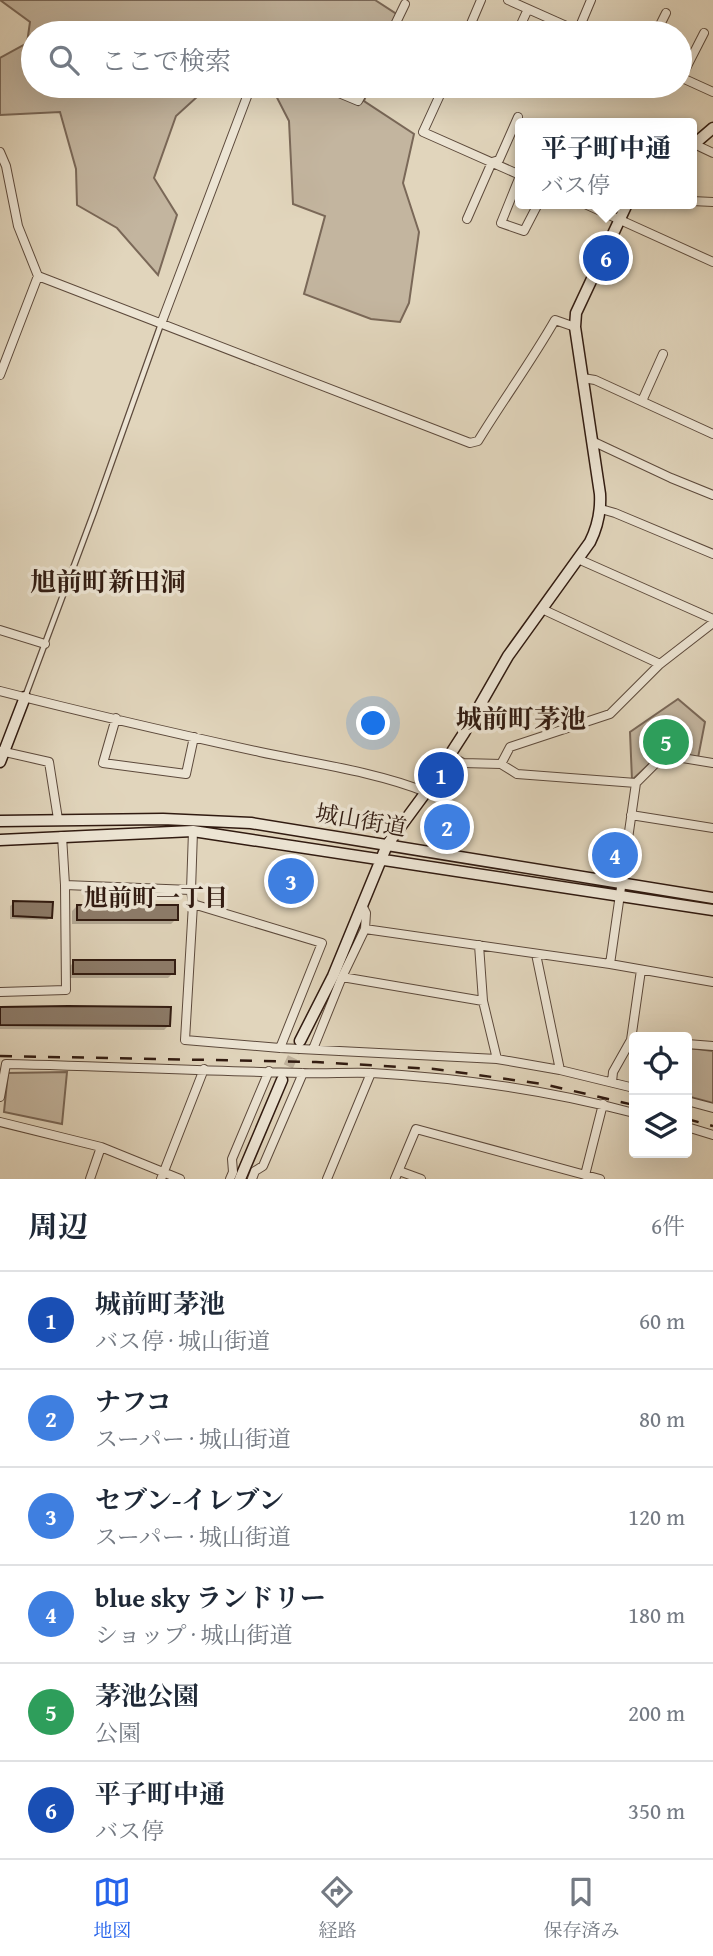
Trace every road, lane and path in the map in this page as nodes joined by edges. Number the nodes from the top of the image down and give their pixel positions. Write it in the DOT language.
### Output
graph roads {
  1 [pos="481,0"];
  2 [pos="508,0"];
  3 [pos="591,0"];
  4 [pos="405,5"];
  5 [pos="528,9"];
  6 [pos="666,13"];
  7 [pos="397,21"];
  8 [pos="472,21"];
  9 [pos="522,21"];
  10 [pos="555,21"];
  11 [pos="584,21"];
  12 [pos="662,21"];
  13 [pos="704,33"];
  14 [pos="692,56"];
  15 [pos="692,82"];
  16 [pos="713,92"];
  17 [pos="246,98"];
  18 [pos="439,98"];
  19 [pos="515,122"];
  20 [pos="713,128"];
  21 [pos="697,142"];
  22 [pos="0,152"];
  23 [pos="492,162"];
  24 [pos="515,173"];
  25 [pos="515,188"];
  26 [pos="535,209"];
  27 [pos="597,209"];
  28 [pos="625,209"];
  29 [pos="467,219"];
  30 [pos="620,219"];
  31 [pos="713,262"];
  32 [pos="38,276"];
  33 [pos="161,324"];
  34 [pos="575,327"];
  35 [pos="663,354"];
  36 [pos="0,375"];
  37 [pos="583,378"];
  38 [pos="642,401"];
  39 [pos="713,433"];
  40 [pos="592,441"];
  41 [pos="713,495"];
  42 [pos="601,509"];
  43 [pos="713,554"];
  44 [pos="578,559"];
  45 [pos="542,609"];
  46 [pos="713,621"];
  47 [pos="0,630"];
  48 [pos="45,645"];
  49 [pos="660,664"];
  50 [pos="0,691"];
  51 [pos="25,697"];
  52 [pos="116,718"];
  53 [pos="194,737"];
  54 [pos="1,755"];
  55 [pos="450,756"];
  56 [pos="713,763"];
  57 [pos="501,764"];
  58 [pos="636,783"];
  59 [pos="426,792"];
  60 [pos="631,816"];
  61 [pos="58,819"];
  62 [pos="0,821"];
  63 [pos="713,828"];
  64 [pos="193,831"];
  65 [pos="62,836"];
  66 [pos="0,840"];
  67 [pos="387,845"];
  68 [pos="381,859"];
  69 [pos="65,885"];
  70 [pos="191,890"];
  71 [pos="620,890"];
  72 [pos="713,898"];
  73 [pos="193,904"];
  74 [pos="363,907"];
  75 [pos="713,910"];
  76 [pos="365,929"];
  77 [pos="479,945"];
  78 [pos="536,954"];
  79 [pos="610,964"];
  80 [pos="641,970"];
  81 [pos="342,977"];
  82 [pos="713,982"];
  83 [pos="0,992"];
  84 [pos="483,1001"];
  85 [pos="634,1032"];
  86 [pos="300,1041"];
  87 [pos="692,1044"];
  88 [pos="629,1046"];
  89 [pos="713,1046"];
  90 [pos="280,1048"];
  91 [pos="313,1049"];
  92 [pos="497,1059"];
  93 [pos="204,1069"];
  94 [pos="560,1070"];
  95 [pos="270,1071"];
  96 [pos="303,1073"];
  97 [pos="371,1073"];
  98 [pos="282,1080"];
  99 [pos="612,1082"];
  100 [pos="629,1087"];
  101 [pos="0,1097"];
  102 [pos="692,1102"];
  103 [pos="603,1104"];
  104 [pos="713,1108"];
  105 [pos="629,1112"];
  106 [pos="0,1122"];
  107 [pos="692,1129"];
  108 [pos="713,1135"];
  109 [pos="102,1147"];
  110 [pos="162,1175"];
  111 [pos="397,1175"];
  112 [pos="585,1175"];
  113 [pos="90,1179"];
  114 [pos="180,1179"];
  115 [pos="230,1179"];
  116 [pos="240,1179"];
  117 [pos="252,1179"];
  118 [pos="327,1179"];
  119 [pos="421,1179"];
  120 [pos="600,1179"];
  1 -- 8 [label="street"];
  2 -- 5 [label="street"];
  3 -- 11 [label="street"];
  4 -- 7 [label="street"];
  5 -- 9 [label="street"];
  5 -- 10 [label="street"];
  6 -- 12 [label="street"];
  13 -- 14 [label="street"];
  15 -- 16 [label="street"];
  17 -- 33 [label="street"];
  18 -- 23 [label="street"];
  19 -- 23 [label="street"];
  20 -- 21 [label="street"];
  22 -- 32 [label="street"];
  23 -- 24 [label="street"];
  23 -- 29 [label="street"];
  25 -- 26 [label="street"];
  27 -- 30 [label="street"];
  28 -- 30 [label="street"];
  30 -- 31 [label="street"];
  30 -- 34 [label="street"];
  32 -- 33 [label="street"];
  32 -- 36 [label="street"];
  33 -- 34 [label="street"];
  33 -- 48 [label="lane"];
  34 -- 37 [label="street"];
  35 -- 38 [label="street"];
  37 -- 38 [label="street"];
  37 -- 40 [label="street"];
  38 -- 39 [label="street"];
  40 -- 41 [label="street"];
  40 -- 42 [label="street"];
  42 -- 43 [label="street"];
  42 -- 44 [label="street"];
  44 -- 45 [label="street"];
  44 -- 46 [label="street"];
  45 -- 49 [label="street"];
  45 -- 55 [label="street"];
  46 -- 49 [label="street"];
  47 -- 48 [label="street"];
  48 -- 51 [label="lane"];
  49 -- 57 [label="street"];
  50 -- 51 [label="street"];
  51 -- 52 [label="street"];
  51 -- 54 [label="street"];
  52 -- 53 [label="street"];
  52 -- 53 [label="street"];
  53 -- 59 [label="street"];
  54 -- 61 [label="street"];
  55 -- 57 [label="street"];
  55 -- 59 [label="street"];
  56 -- 58 [label="street"];
  57 -- 58 [label="street"];
  58 -- 60 [label="street"];
  59 -- 67 [label="street"];
  60 -- 63 [label="street"];
  60 -- 71 [label="street"];
  61 -- 62 [label="street, 城山街道"];
  61 -- 67 [label="street, 城山街道"];
  64 -- 65 [label="street, 城山街道"];
  64 -- 68 [label="street, 城山街道"];
  64 -- 70 [label="street"];
  65 -- 66 [label="street, 城山街道"];
  65 -- 69 [label="street"];
  67 -- 68 [label="street"];
  67 -- 71 [label="street, 城山街道"];
  68 -- 71 [label="street, 城山街道"];
  68 -- 74 [label="street"];
  69 -- 70 [label="street"];
  69 -- 83 [label="street"];
  70 -- 73 [label="street"];
  71 -- 72 [label="street, 城山街道"];
  71 -- 75 [label="street, 城山街道"];
  71 -- 79 [label="street"];
  73 -- 90 [label="street"];
  73 -- 90 [label="street"];
  74 -- 76 [label="street"];
  74 -- 86 [label="street"];
  76 -- 77 [label="street"];
  76 -- 81 [label="street"];
  77 -- 78 [label="street"];
  77 -- 84 [label="street"];
  78 -- 79 [label="street"];
  78 -- 94 [label="street"];
  79 -- 80 [label="street"];
  80 -- 82 [label="street"];
  80 -- 85 [label="street"];
  81 -- 84 [label="street"];
  81 -- 91 [label="street"];
  84 -- 92 [label="street"];
  87 -- 89 [label="street"];
  88 -- 99 [label="street"];
  90 -- 91 [label="street"];
  91 -- 92 [label="street"];
  92 -- 94 [label="street"];
  93 -- 95 [label="street"];
  93 -- 101 [label="street"];
  93 -- 110 [label="street"];
  94 -- 99 [label="street"];
  95 -- 96 [label="street"];
  95 -- 115 [label="street"];
  96 -- 97 [label="street"];
  96 -- 117 [label="street"];
  97 -- 103 [label="street"];
  97 -- 118 [label="street"];
  98 -- 116 [label="street"];
  99 -- 100 [label="street"];
  102 -- 104 [label="street"];
  103 -- 105 [label="street"];
  103 -- 112 [label="street"];
  106 -- 109 [label="street"];
  107 -- 108 [label="street"];
  109 -- 110 [label="street"];
  109 -- 113 [label="street"];
  110 -- 114 [label="street"];
  111 -- 112 [label="street"];
  111 -- 119 [label="street"];
  112 -- 120 [label="street"];
}
